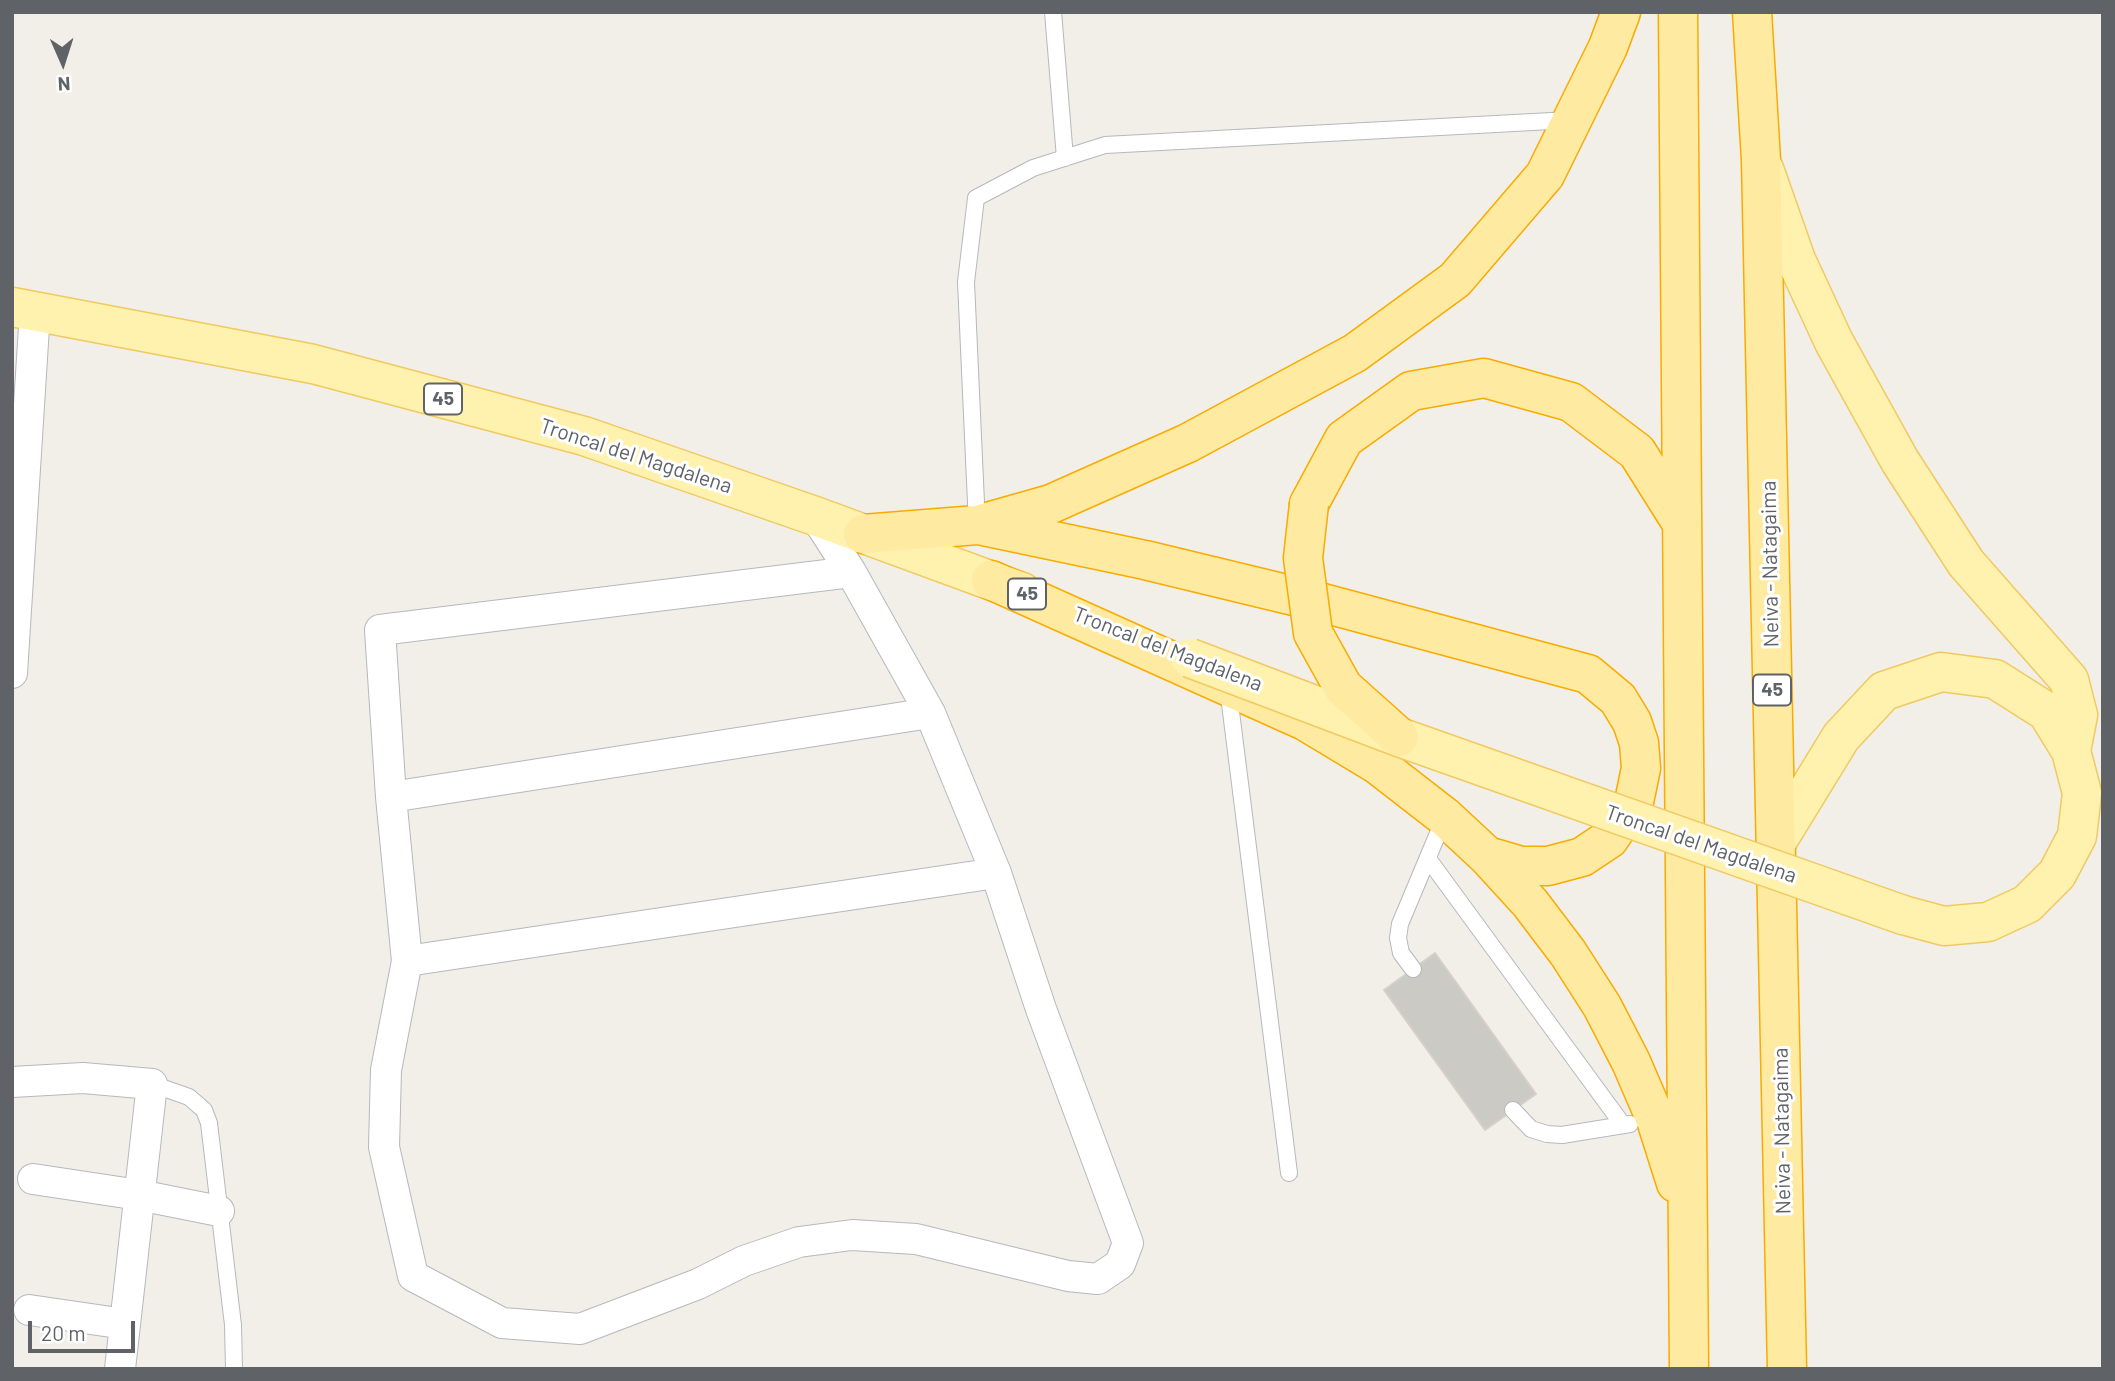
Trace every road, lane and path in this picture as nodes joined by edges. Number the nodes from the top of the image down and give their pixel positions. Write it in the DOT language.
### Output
graph roads {
  1 [pos="1053,12"];
  2 [pos="1621,12"];
  3 [pos="1678,12"];
  4 [pos="1752,12"];
  5 [pos="1572,120"];
  6 [pos="1065,158"];
  7 [pos="1761,160"];
  8 [pos="24,309"];
  9 [pos="815,516"];
  10 [pos="1681,523"];
  11 [pos="978,525"];
  12 [pos="863,534"];
  13 [pos="851,572"];
  14 [pos="991,580"];
  15 [pos="12,673"];
  16 [pos="1227,685"];
  17 [pos="930,713"];
  18 [pos="1399,737"];
  19 [pos="2071,751"];
  20 [pos="391,797"];
  21 [pos="1445,817"];
  22 [pos="1776,843"];
  23 [pos="1487,856"];
  24 [pos="1429,860"];
  25 [pos="996,873"];
  26 [pos="407,961"];
  27 [pos="1413,969"];
  28 [pos="12,1082"];
  29 [pos="152,1084"];
  30 [pos="1513,1110"];
  31 [pos="1639,1122"];
  32 [pos="1289,1172"];
  33 [pos="33,1179"];
  34 [pos="139,1195"];
  35 [pos="219,1211"];
  36 [pos="1689,1236"];
  37 [pos="29,1310"];
  38 [pos="125,1324"];
  39 [pos="121,1369"];
  40 [pos="234,1369"];
  41 [pos="1689,1369"];
  42 [pos="1787,1369"];
  1 -- 6 [label="lane"];
  2 -- 5 [label="highway"];
  3 -- 10 [label="highway"];
  4 -- 7 [label="highway, Neiva - Natagaima / 45"];
  5 -- 6 [label="lane"];
  5 -- 11 [label="highway"];
  6 -- 11 [label="lane"];
  7 -- 19 [label="main road, Troncal del Magdalena / 45"];
  7 -- 22 [label="highway, Neiva - Natagaima / 45"];
  8 -- 9 [label="main road, Troncal del Magdalena / 45"];
  8 -- 15 [label="street"];
  9 -- 12 [label="main road, Troncal del Magdalena / 45"];
  9 -- 13 [label="street"];
  10 -- 18 [label="highway, bridge"];
  10 -- 36 [label="highway"];
  11 -- 12 [label="highway"];
  11 -- 23 [label="highway"];
  12 -- 14 [label="main road, Troncal del Magdalena / 45"];
  13 -- 17 [label="street"];
  13 -- 20 [label="street"];
  14 -- 16 [label="highway"];
  14 -- 18 [label="main road, Troncal del Magdalena / 45, bridge"];
  16 -- 21 [label="highway"];
  16 -- 32 [label="lane"];
  17 -- 20 [label="street"];
  17 -- 25 [label="street"];
  18 -- 19 [label="main road, Troncal del Magdalena / 45, bridge"];
  19 -- 22 [label="main road, Troncal del Magdalena / 45"];
  20 -- 26 [label="street"];
  21 -- 23 [label="highway"];
  21 -- 24 [label="lane"];
  22 -- 42 [label="highway, Neiva - Natagaima / 45"];
  23 -- 31 [label="highway"];
  24 -- 27 [label="lane"];
  24 -- 31 [label="lane"];
  25 -- 26 [label="street"];
  25 -- 26 [label="street"];
  28 -- 29 [label="street"];
  29 -- 34 [label="street"];
  29 -- 35 [label="lane"];
  30 -- 31 [label="lane"];
  31 -- 36 [label="highway"];
  33 -- 34 [label="street"];
  34 -- 35 [label="street"];
  34 -- 38 [label="street"];
  35 -- 40 [label="lane"];
  36 -- 41 [label="highway"];
  37 -- 38 [label="street"];
  38 -- 39 [label="street"];
}
